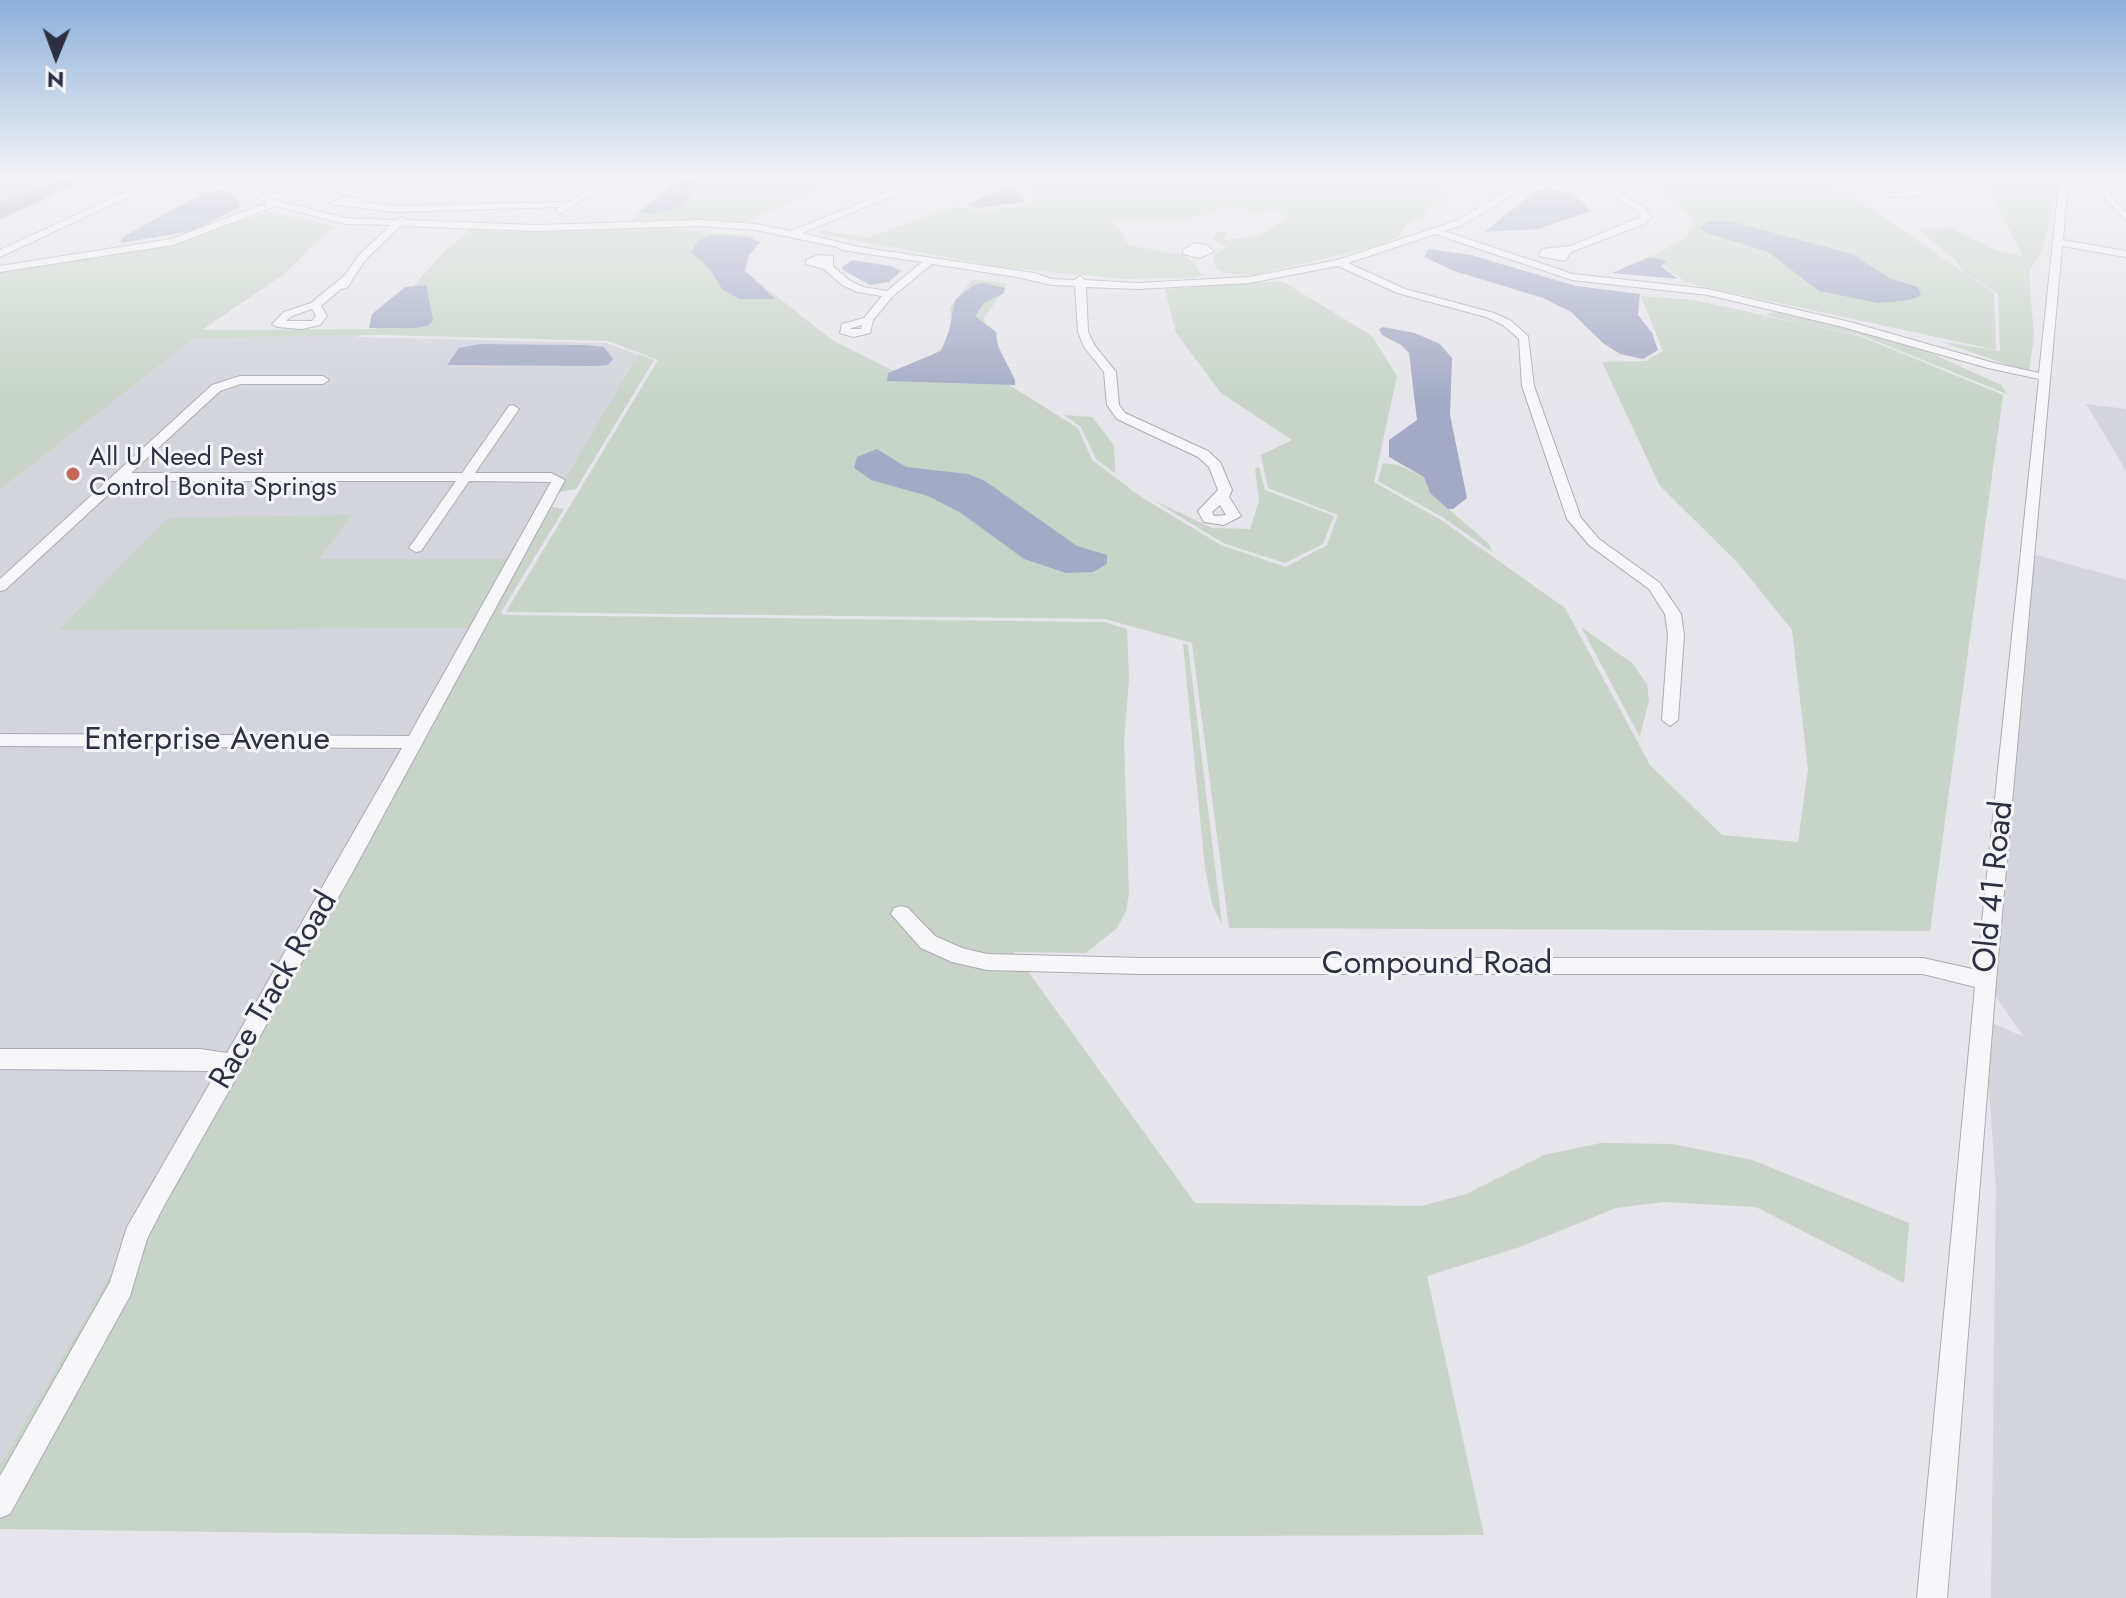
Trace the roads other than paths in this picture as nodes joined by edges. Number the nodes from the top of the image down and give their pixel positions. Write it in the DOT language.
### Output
graph roads {
  1 [pos="23,252"];
  2 [pos="112,252"];
  3 [pos="376,252"];
  4 [pos="879,252"];
  5 [pos="1386,252"];
  6 [pos="1493,252"];
  7 [pos="2056,252"];
  8 [pos="1198,255"];
  9 [pos="0,256"];
  10 [pos="932,261"];
  11 [pos="1347,264"];
  12 [pos="828,267"];
  13 [pos="0,269"];
  14 [pos="1212,277"];
  15 [pos="1085,282"];
  16 [pos="889,294"];
  17 [pos="315,305"];
  18 [pos="868,320"];
  19 [pos="323,380"];
  20 [pos="2043,381"];
  21 [pos="513,409"];
  22 [pos="466,476"];
  23 [pos="119,477"];
  24 [pos="1222,497"];
  25 [pos="416,548"];
  26 [pos="0,587"];
  27 [pos="1670,720"];
  28 [pos="0,740"];
  29 [pos="414,742"];
  30 [pos="901,914"];
  31 [pos="1986,981"];
  32 [pos="0,1059"];
  33 [pos="232,1063"];
  34 [pos="0,1504"];
  35 [pos="1932,1598"];
  1 -- 9 [label="street"];
  2 -- 13 [label="street"];
  3 -- 17 [label="street"];
  4 -- 10 [label="street"];
  5 -- 11 [label="street"];
  6 -- 20 [label="street"];
  7 -- 20 [label="street, Old 41 Road"];
  8 -- 14 [label="street"];
  10 -- 15 [label="street"];
  10 -- 16 [label="street"];
  11 -- 14 [label="street"];
  11 -- 27 [label="street"];
  12 -- 16 [label="street"];
  14 -- 15 [label="street"];
  15 -- 24 [label="street"];
  16 -- 18 [label="street"];
  19 -- 23 [label="street"];
  20 -- 31 [label="street, Old 41 Road"];
  21 -- 22 [label="street"];
  22 -- 23 [label="street"];
  22 -- 25 [label="street"];
  22 -- 29 [label="street, Race Track Road"];
  23 -- 26 [label="street"];
  28 -- 29 [label="street, Enterprise Avenue"];
  29 -- 33 [label="street, Race Track Road"];
  30 -- 31 [label="street, Compound Road"];
  31 -- 35 [label="street, Old 41 Road"];
  32 -- 33 [label="street"];
  33 -- 34 [label="street, Race Track Road"];
}
